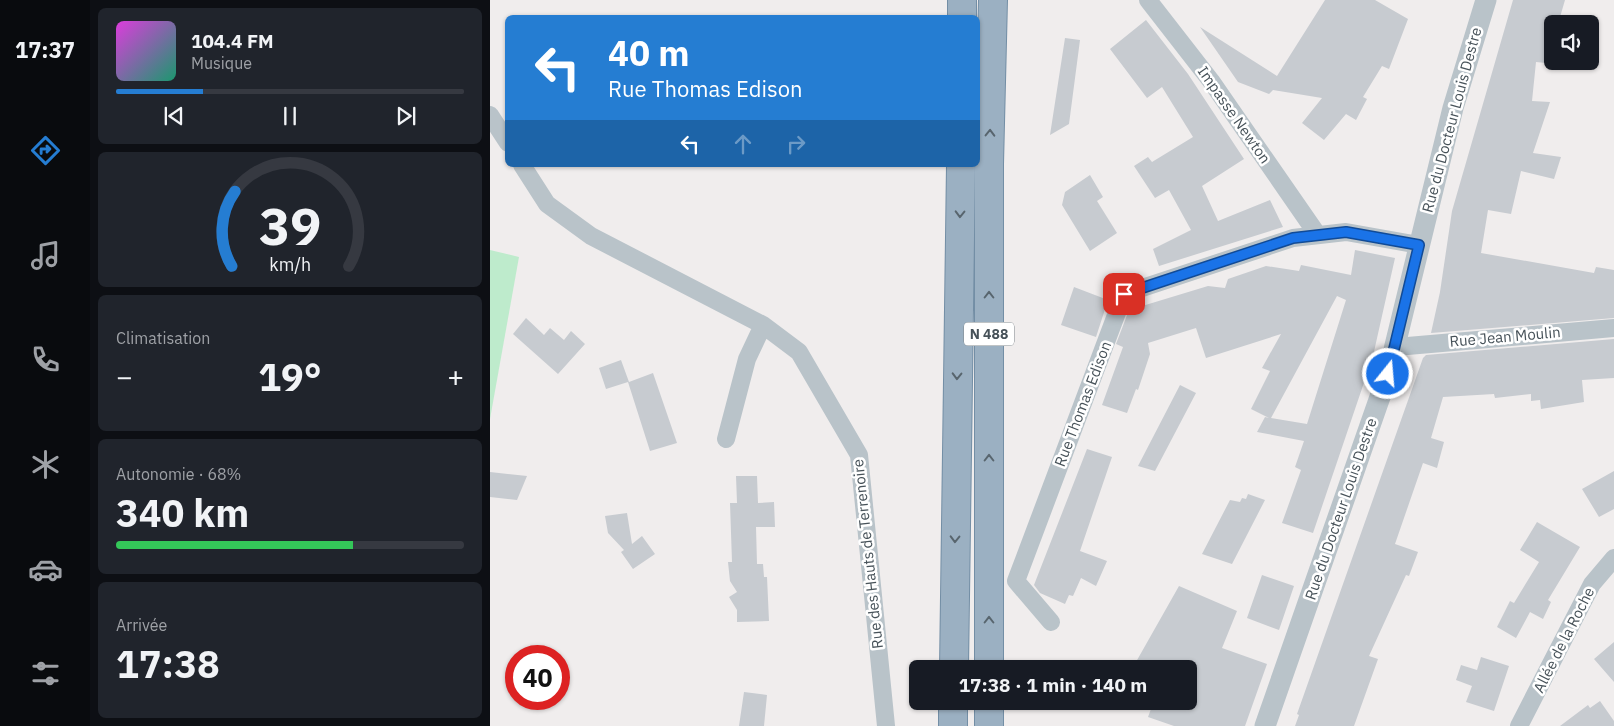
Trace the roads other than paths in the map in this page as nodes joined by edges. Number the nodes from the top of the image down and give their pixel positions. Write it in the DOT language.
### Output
graph roads {
  1 [pos="962,0"];
  2 [pos="993,0"];
  3 [pos="1148,0"];
  4 [pos="1486,0"];
  5 [pos="962,15"];
  6 [pos="490,115"];
  7 [pos="505,138"];
  8 [pos="523,167"];
  9 [pos="961,167"];
  10 [pos="1317,234"];
  11 [pos="1419,245"];
  12 [pos="763,324"];
  13 [pos="1614,328"];
  14 [pos="1396,347"];
  15 [pos="726,439"];
  16 [pos="1614,558"];
  17 [pos="1051,622"];
  18 [pos="954,660"];
  19 [pos="989,660"];
  20 [pos="953,710"];
  21 [pos="989,710"];
  22 [pos="886,726"];
  23 [pos="953,726"];
  24 [pos="989,726"];
  25 [pos="1265,726"];
  26 [pos="1519,726"];
  1 -- 5 [label="highway"];
  19 -- 2 [label="highway, N 488, one-way"];
  3 -- 10 [label="street, Impasse Newton"];
  4 -- 11 [label="street, Rue du Docteur Louis Destre"];
  6 -- 7 [label="street"];
  8 -- 12 [label="street, Rue des Hauts de Terrenoire"];
  9 -- 18 [label="highway, N 488, one-way"];
  10 -- 11 [label="street, Rue Thomas Edison"];
  10 -- 17 [label="street, Rue Thomas Edison"];
  11 -- 14 [label="street, Rue du Docteur Louis Destre"];
  12 -- 15 [label="street"];
  12 -- 22 [label="street, Rue des Hauts de Terrenoire"];
  13 -- 14 [label="street, Rue Jean Moulin"];
  14 -- 25 [label="street, Rue du Docteur Louis Destre"];
  16 -- 26 [label="street, Allée de la Roche"];
  20 -- 23 [label="highway"];
  21 -- 24 [label="highway"];
}
